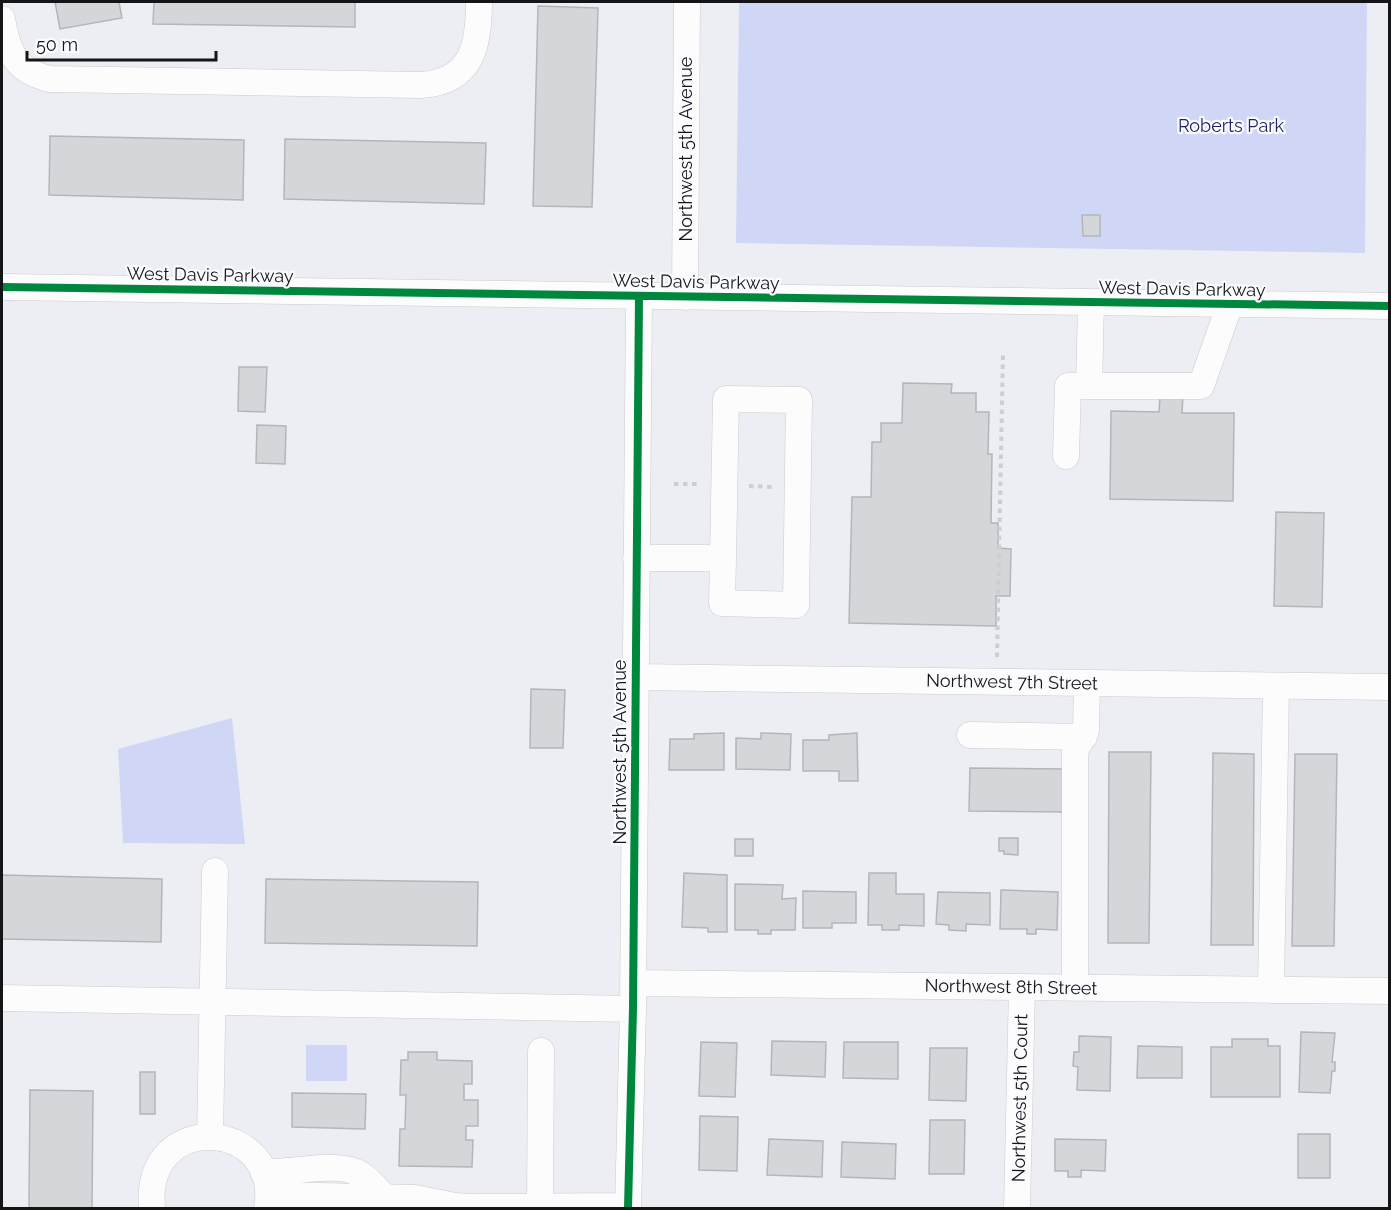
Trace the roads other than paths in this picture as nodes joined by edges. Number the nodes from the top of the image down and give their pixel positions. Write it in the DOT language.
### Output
graph roads {
  1 [pos="479,2"];
  2 [pos="687,2"];
  3 [pos="2,19"];
  4 [pos="2,287"];
  5 [pos="639,296"];
  6 [pos="685,297"];
  7 [pos="1090,303"];
  8 [pos="1230,304"];
  9 [pos="1389,306"];
  10 [pos="1089,386"];
  11 [pos="1066,456"];
  12 [pos="636,558"];
  13 [pos="723,558"];
  14 [pos="635,677"];
  15 [pos="1087,683"];
  16 [pos="1276,686"];
  17 [pos="1389,687"];
  18 [pos="970,735"];
  19 [pos="1084,737"];
  20 [pos="214,871"];
  21 [pos="633,983"];
  22 [pos="1022,988"];
  23 [pos="1075,988"];
  24 [pos="1271,990"];
  25 [pos="1389,991"];
  26 [pos="2,998"];
  27 [pos="213,1000"];
  28 [pos="633,1009"];
  29 [pos="541,1051"];
  30 [pos="210,1136"];
  31 [pos="266,1192"];
  32 [pos="368,1201"];
  33 [pos="540,1207"];
  34 [pos="628,1208"];
  35 [pos="152,1209"];
  36 [pos="1017,1209"];
  1 -- 3 [label="street"];
  2 -- 6 [label="street, Northwest 5th Avenue"];
  4 -- 5 [label="street, West Davis Parkway"];
  5 -- 6 [label="street, West Davis Parkway"];
  5 -- 12 [label="street, Northwest 5th Avenue"];
  6 -- 7 [label="street, West Davis Parkway"];
  7 -- 8 [label="street, West Davis Parkway"];
  7 -- 10 [label="street"];
  8 -- 9 [label="street, West Davis Parkway"];
  8 -- 10 [label="street"];
  10 -- 11 [label="street"];
  12 -- 13 [label="street"];
  12 -- 14 [label="street, Northwest 5th Avenue"];
  13 -- 13 [label="street"];
  14 -- 15 [label="street, Northwest 7th Street"];
  14 -- 21 [label="street, Northwest 5th Avenue"];
  15 -- 16 [label="street, Northwest 7th Street"];
  15 -- 19 [label="street"];
  16 -- 17 [label="street, Northwest 7th Street"];
  16 -- 24 [label="street"];
  18 -- 19 [label="street"];
  19 -- 23 [label="street"];
  20 -- 27 [label="street"];
  21 -- 22 [label="street, Northwest 8th Street"];
  21 -- 28 [label="street, Northwest 5th Avenue"];
  22 -- 23 [label="street, Northwest 8th Street"];
  22 -- 36 [label="street, Northwest 5th Court"];
  23 -- 24 [label="street, Northwest 8th Street"];
  24 -- 25 [label="street, Northwest 8th Street"];
  26 -- 27 [label="street"];
  27 -- 28 [label="street"];
  27 -- 30 [label="street"];
  28 -- 34 [label="street, Northwest 5th Avenue"];
  29 -- 33 [label="street"];
  30 -- 31 [label="street"];
  30 -- 35 [label="street"];
  31 -- 32 [label="street"];
  32 -- 33 [label="street"];
  33 -- 34 [label="street"];
}
